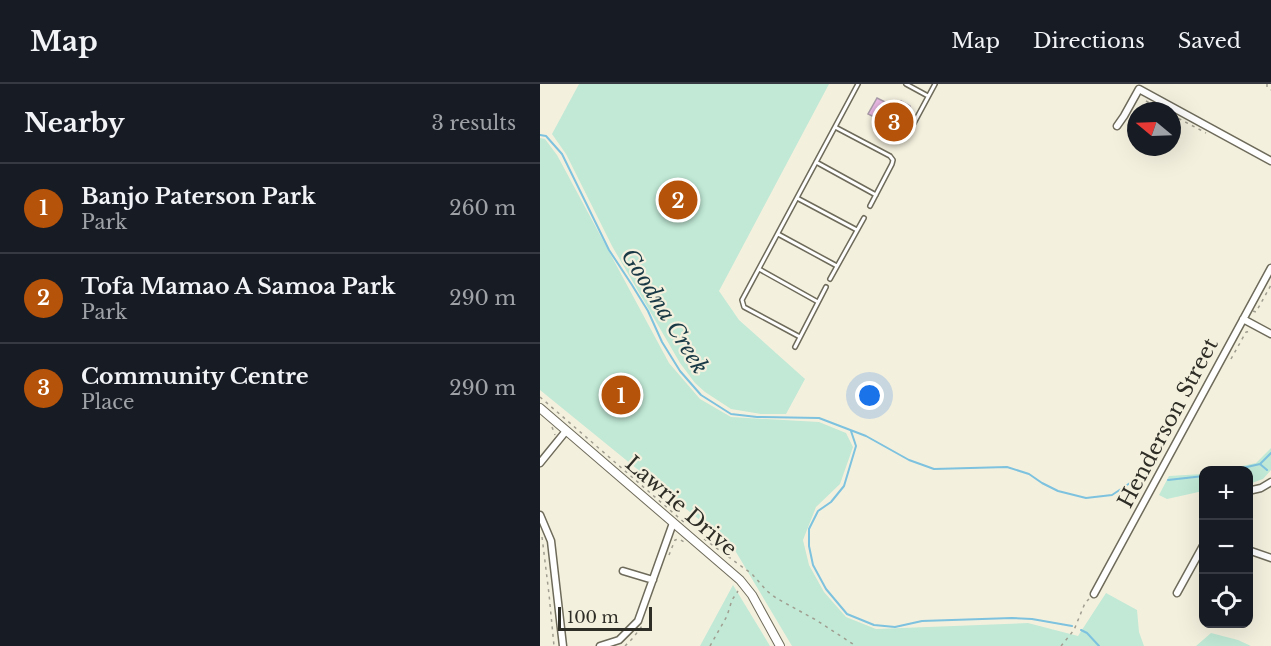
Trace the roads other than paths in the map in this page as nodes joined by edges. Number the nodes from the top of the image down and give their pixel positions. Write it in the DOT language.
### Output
graph roads {
  1 [pos="858,84"];
  2 [pos="906,84"];
  3 [pos="935,84"];
  4 [pos="1140,87"];
  5 [pos="928,96"];
  6 [pos="1117,126"];
  7 [pos="835,127"];
  8 [pos="907,136"];
  9 [pos="1271,161"];
  10 [pos="816,162"];
  11 [pos="876,195"];
  12 [pos="797,198"];
  13 [pos="870,206"];
  14 [pos="864,218"];
  15 [pos="857,230"];
  16 [pos="778,234"];
  17 [pos="837,266"];
  18 [pos="1271,268"];
  19 [pos="759,269"];
  20 [pos="830,279"];
  21 [pos="826,287"];
  22 [pos="818,302"];
  23 [pos="1243,319"];
  24 [pos="1271,334"];
  25 [pos="800,337"];
  26 [pos="795,347"];
  27 [pos="540,408"];
  28 [pos="566,430"];
  29 [pos="540,463"];
  30 [pos="1271,482"];
  31 [pos="1253,490"];
  32 [pos="540,515"];
  33 [pos="673,523"];
  34 [pos="1199,552"];
  35 [pos="1253,552"];
  36 [pos="1271,558"];
  37 [pos="623,571"];
  38 [pos="653,580"];
  39 [pos="1177,593"];
  40 [pos="1094,594"];
  41 [pos="563,646"];
  42 [pos="600,646"];
  43 [pos="780,646"];
  1 -- 7 [label="lane"];
  2 -- 5 [label="lane"];
  3 -- 5 [label="lane"];
  4 -- 6 [label="street"];
  4 -- 9 [label="street"];
  5 -- 8 [label="lane"];
  7 -- 10 [label="lane"];
  7 -- 11 [label="lane"];
  10 -- 11 [label="lane"];
  10 -- 12 [label="lane"];
  11 -- 13 [label="lane"];
  12 -- 15 [label="lane"];
  12 -- 16 [label="lane"];
  14 -- 15 [label="lane"];
  15 -- 17 [label="lane"];
  16 -- 17 [label="lane"];
  16 -- 19 [label="lane"];
  17 -- 20 [label="lane"];
  18 -- 23 [label="street, Henderson Street"];
  19 -- 22 [label="lane"];
  19 -- 25 [label="lane"];
  21 -- 22 [label="lane"];
  22 -- 25 [label="lane"];
  23 -- 24 [label="street"];
  23 -- 40 [label="street, Henderson Street"];
  25 -- 26 [label="lane"];
  27 -- 28 [label="street, Lawrie Drive"];
  28 -- 29 [label="street"];
  28 -- 33 [label="street, Lawrie Drive"];
  30 -- 31 [label="street"];
  32 -- 41 [label="street"];
  33 -- 38 [label="street"];
  33 -- 43 [label="street, Lawrie Drive"];
  34 -- 39 [label="street"];
  35 -- 36 [label="street"];
  37 -- 38 [label="street"];
  38 -- 42 [label="street"];
}
